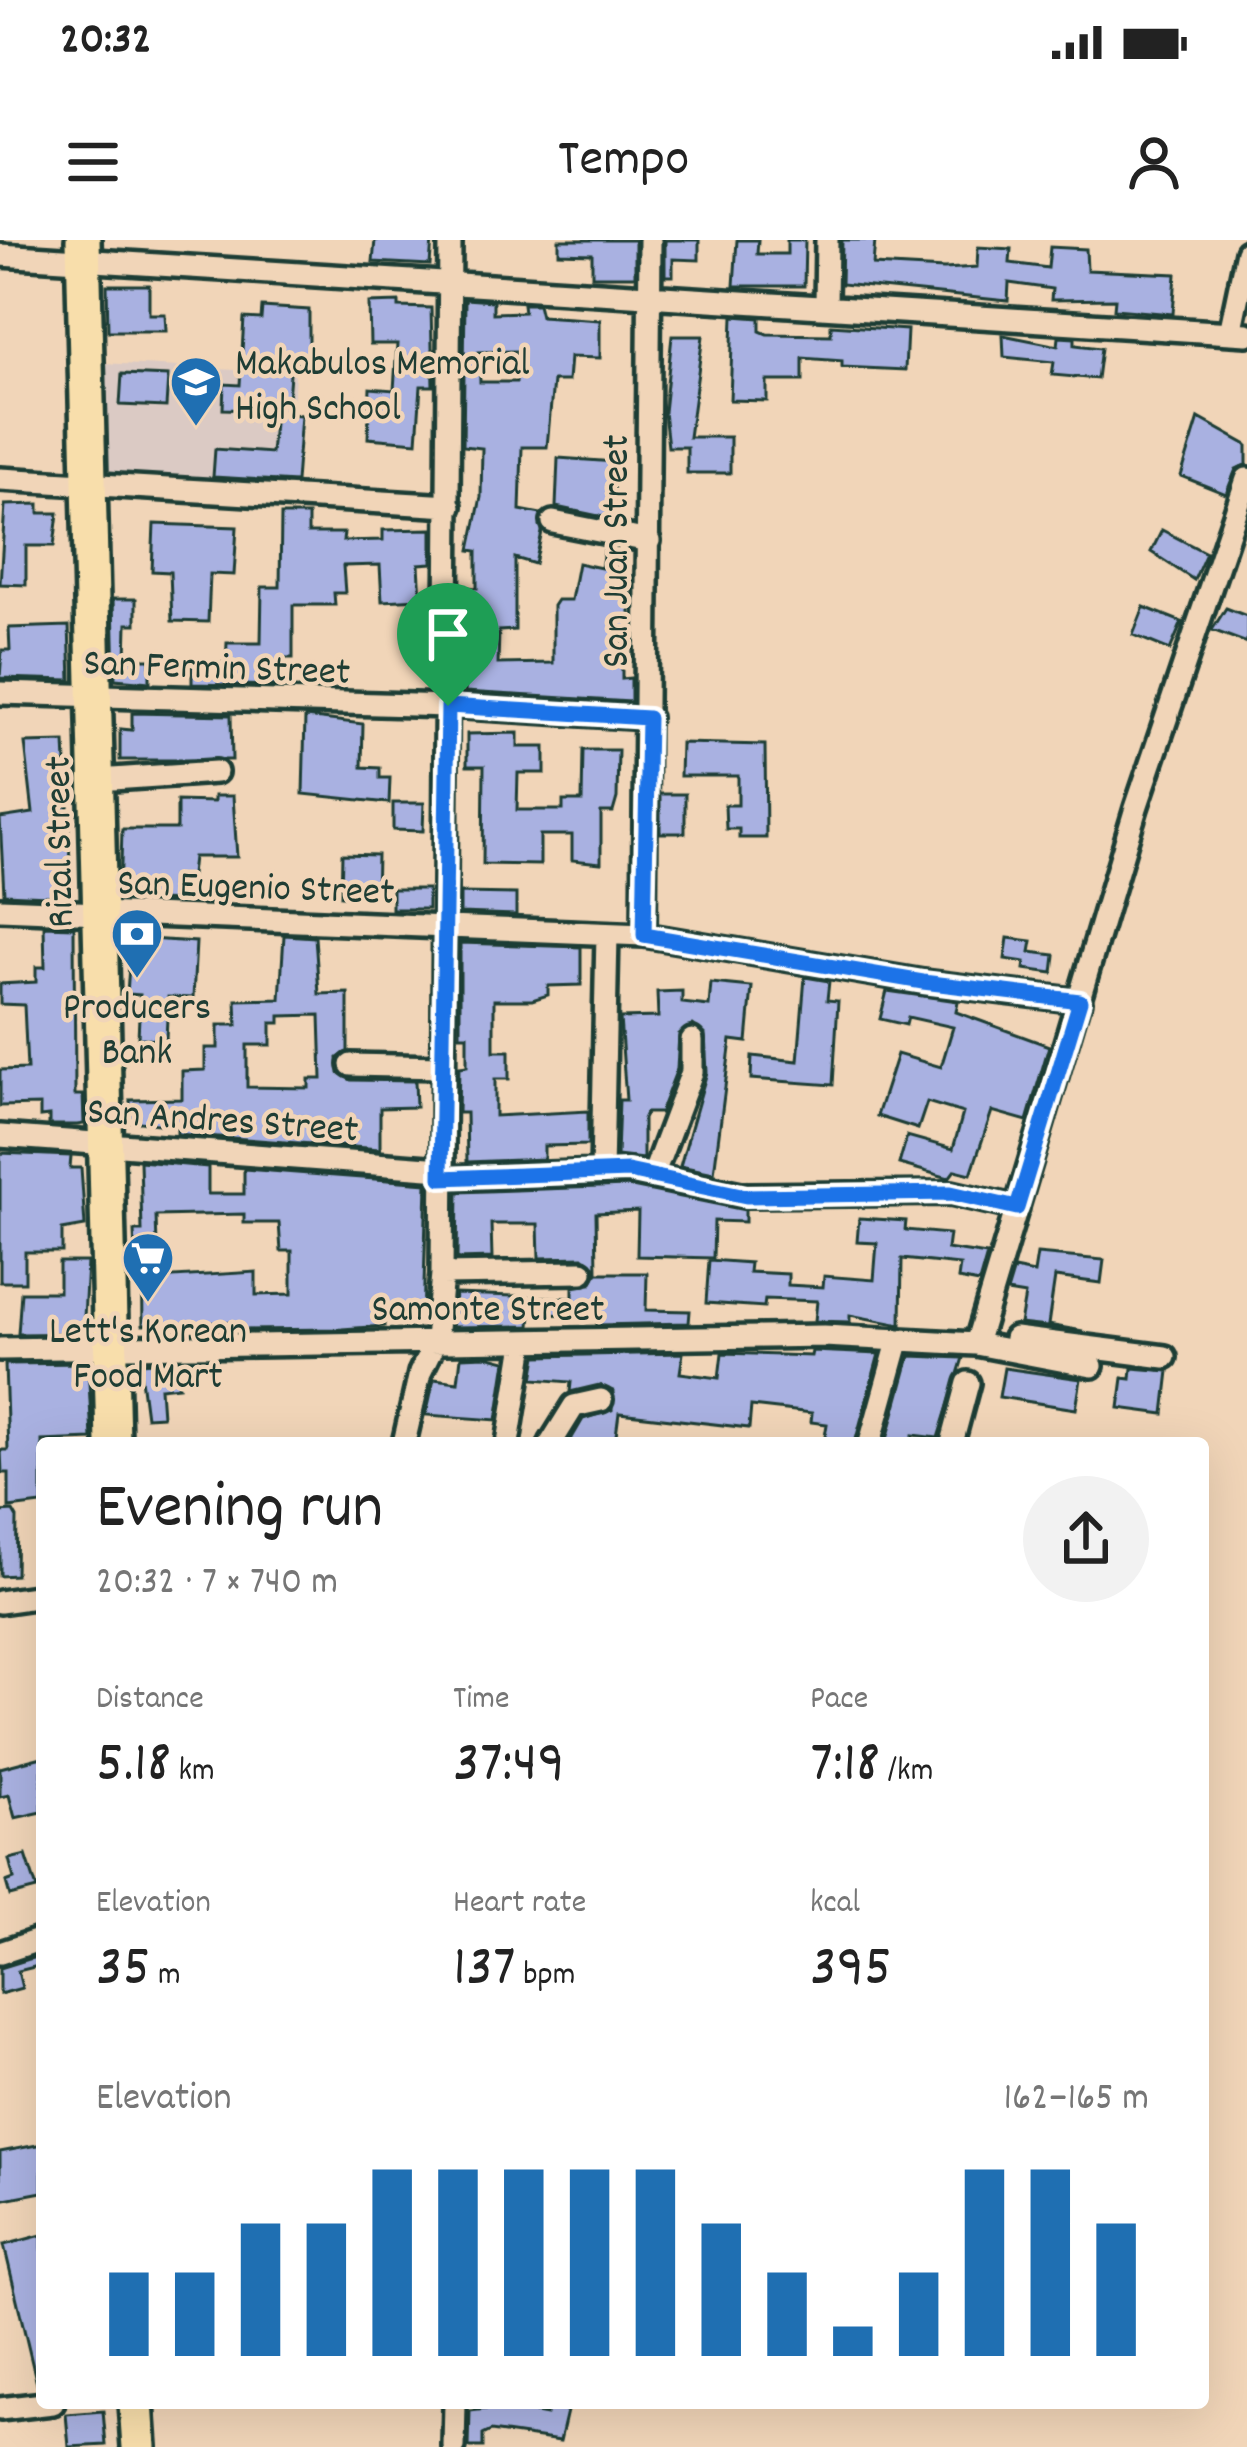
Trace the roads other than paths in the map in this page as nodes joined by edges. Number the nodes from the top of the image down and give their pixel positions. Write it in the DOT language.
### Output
graph roads {
  1 [pos="450,240"];
  2 [pos="650,240"];
  3 [pos="827,240"];
  4 [pos="83,250"];
  5 [pos="1247,251"];
  6 [pos="0,255"];
  7 [pos="449,285"];
  8 [pos="650,296"];
  9 [pos="826,304"];
  10 [pos="1238,333"];
  11 [pos="0,479"];
  12 [pos="1247,479"];
  13 [pos="90,484"];
  14 [pos="450,506"];
  15 [pos="553,522"];
  16 [pos="649,541"];
  17 [pos="0,693"];
  18 [pos="94,698"];
  19 [pos="448,706"];
  20 [pos="648,718"];
  21 [pos="217,772"];
  22 [pos="98,780"];
  23 [pos="0,908"];
  24 [pos="99,914"];
  25 [pos="441,928"];
  26 [pos="607,934"];
  27 [pos="644,935"];
  28 [pos="1080,1001"];
  29 [pos="692,1040"];
  30 [pos="351,1064"];
  31 [pos="441,1067"];
  32 [pos="0,1136"];
  33 [pos="105,1147"];
  34 [pos="602,1172"];
  35 [pos="654,1173"];
  36 [pos="441,1174"];
  37 [pos="1017,1208"];
  38 [pos="582,1272"];
  39 [pos="442,1274"];
  40 [pos="436,1340"];
  41 [pos="977,1341"];
  42 [pos="898,1342"];
  43 [pos="524,1343"];
  44 [pos="110,1347"];
  45 [pos="0,1349"];
  46 [pos="1165,1357"];
  47 [pos="1092,1366"];
  48 [pos="968,1383"];
  49 [pos="601,1400"];
  50 [pos="113,1437"];
  51 [pos="405,1437"];
  52 [pos="509,1437"];
  53 [pos="555,1437"];
  54 [pos="872,1437"];
  55 [pos="954,1437"];
  56 [pos="36,1597"];
  57 [pos="0,1603"];
  58 [pos="36,1941"];
  59 [pos="0,1953"];
  60 [pos="36,2405"];
  61 [pos="0,2409"];
  62 [pos="136,2409"];
  63 [pos="455,2409"];
  64 [pos="139,2447"];
  65 [pos="454,2447"];
  1 -- 7 [label="street"];
  2 -- 8 [label="street, San Juan Street"];
  3 -- 9 [label="street"];
  4 -- 6 [label="street"];
  4 -- 7 [label="street"];
  4 -- 13 [label="main road, Rizal Street"];
  5 -- 10 [label="street"];
  7 -- 8 [label="street"];
  7 -- 14 [label="street"];
  8 -- 9 [label="street"];
  8 -- 16 [label="street, San Juan Street"];
  9 -- 10 [label="street"];
  11 -- 13 [label="street"];
  12 -- 28 [label="street"];
  13 -- 14 [label="street"];
  13 -- 18 [label="main road, Rizal Street"];
  14 -- 19 [label="street"];
  15 -- 16 [label="street"];
  16 -- 20 [label="street, San Juan Street"];
  17 -- 18 [label="street, San Fermin Street"];
  18 -- 19 [label="street, San Fermin Street"];
  18 -- 22 [label="main road, Rizal Street"];
  19 -- 20 [label="street, San Fermin Street"];
  19 -- 25 [label="street"];
  20 -- 27 [label="street, San Juan Street"];
  21 -- 22 [label="street"];
  22 -- 24 [label="main road, Rizal Street"];
  23 -- 24 [label="street, San Eugenio Street"];
  24 -- 25 [label="street, San Eugenio Street"];
  24 -- 33 [label="main road, Rizal Street"];
  25 -- 26 [label="street, San Eugenio Street"];
  25 -- 31 [label="street"];
  26 -- 27 [label="street, San Eugenio Street"];
  26 -- 34 [label="street"];
  27 -- 28 [label="street, San Eugenio Street"];
  28 -- 37 [label="street"];
  29 -- 35 [label="street"];
  30 -- 31 [label="street"];
  31 -- 36 [label="street"];
  32 -- 33 [label="street, San Andres Street"];
  33 -- 36 [label="street, San Andres Street"];
  33 -- 44 [label="main road, Rizal Street"];
  34 -- 35 [label="street, San Andres Street"];
  34 -- 36 [label="street, San Andres Street"];
  35 -- 37 [label="street, San Andres Street"];
  36 -- 39 [label="street"];
  37 -- 41 [label="street"];
  38 -- 39 [label="street"];
  39 -- 40 [label="street"];
  40 -- 43 [label="street, Samonte Street"];
  40 -- 44 [label="street, Samonte Street"];
  40 -- 51 [label="street"];
  41 -- 42 [label="street, Samonte Street"];
  41 -- 46 [label="street"];
  41 -- 47 [label="street"];
  42 -- 43 [label="street, Samonte Street"];
  42 -- 54 [label="street"];
  43 -- 52 [label="street"];
  44 -- 45 [label="street, Samonte Street"];
  44 -- 50 [label="main road, Rizal Street"];
  48 -- 55 [label="street"];
  49 -- 53 [label="street"];
  56 -- 57 [label="street"];
  58 -- 59 [label="street"];
  60 -- 61 [label="street"];
  62 -- 64 [label="main road"];
  63 -- 65 [label="street"];
}
